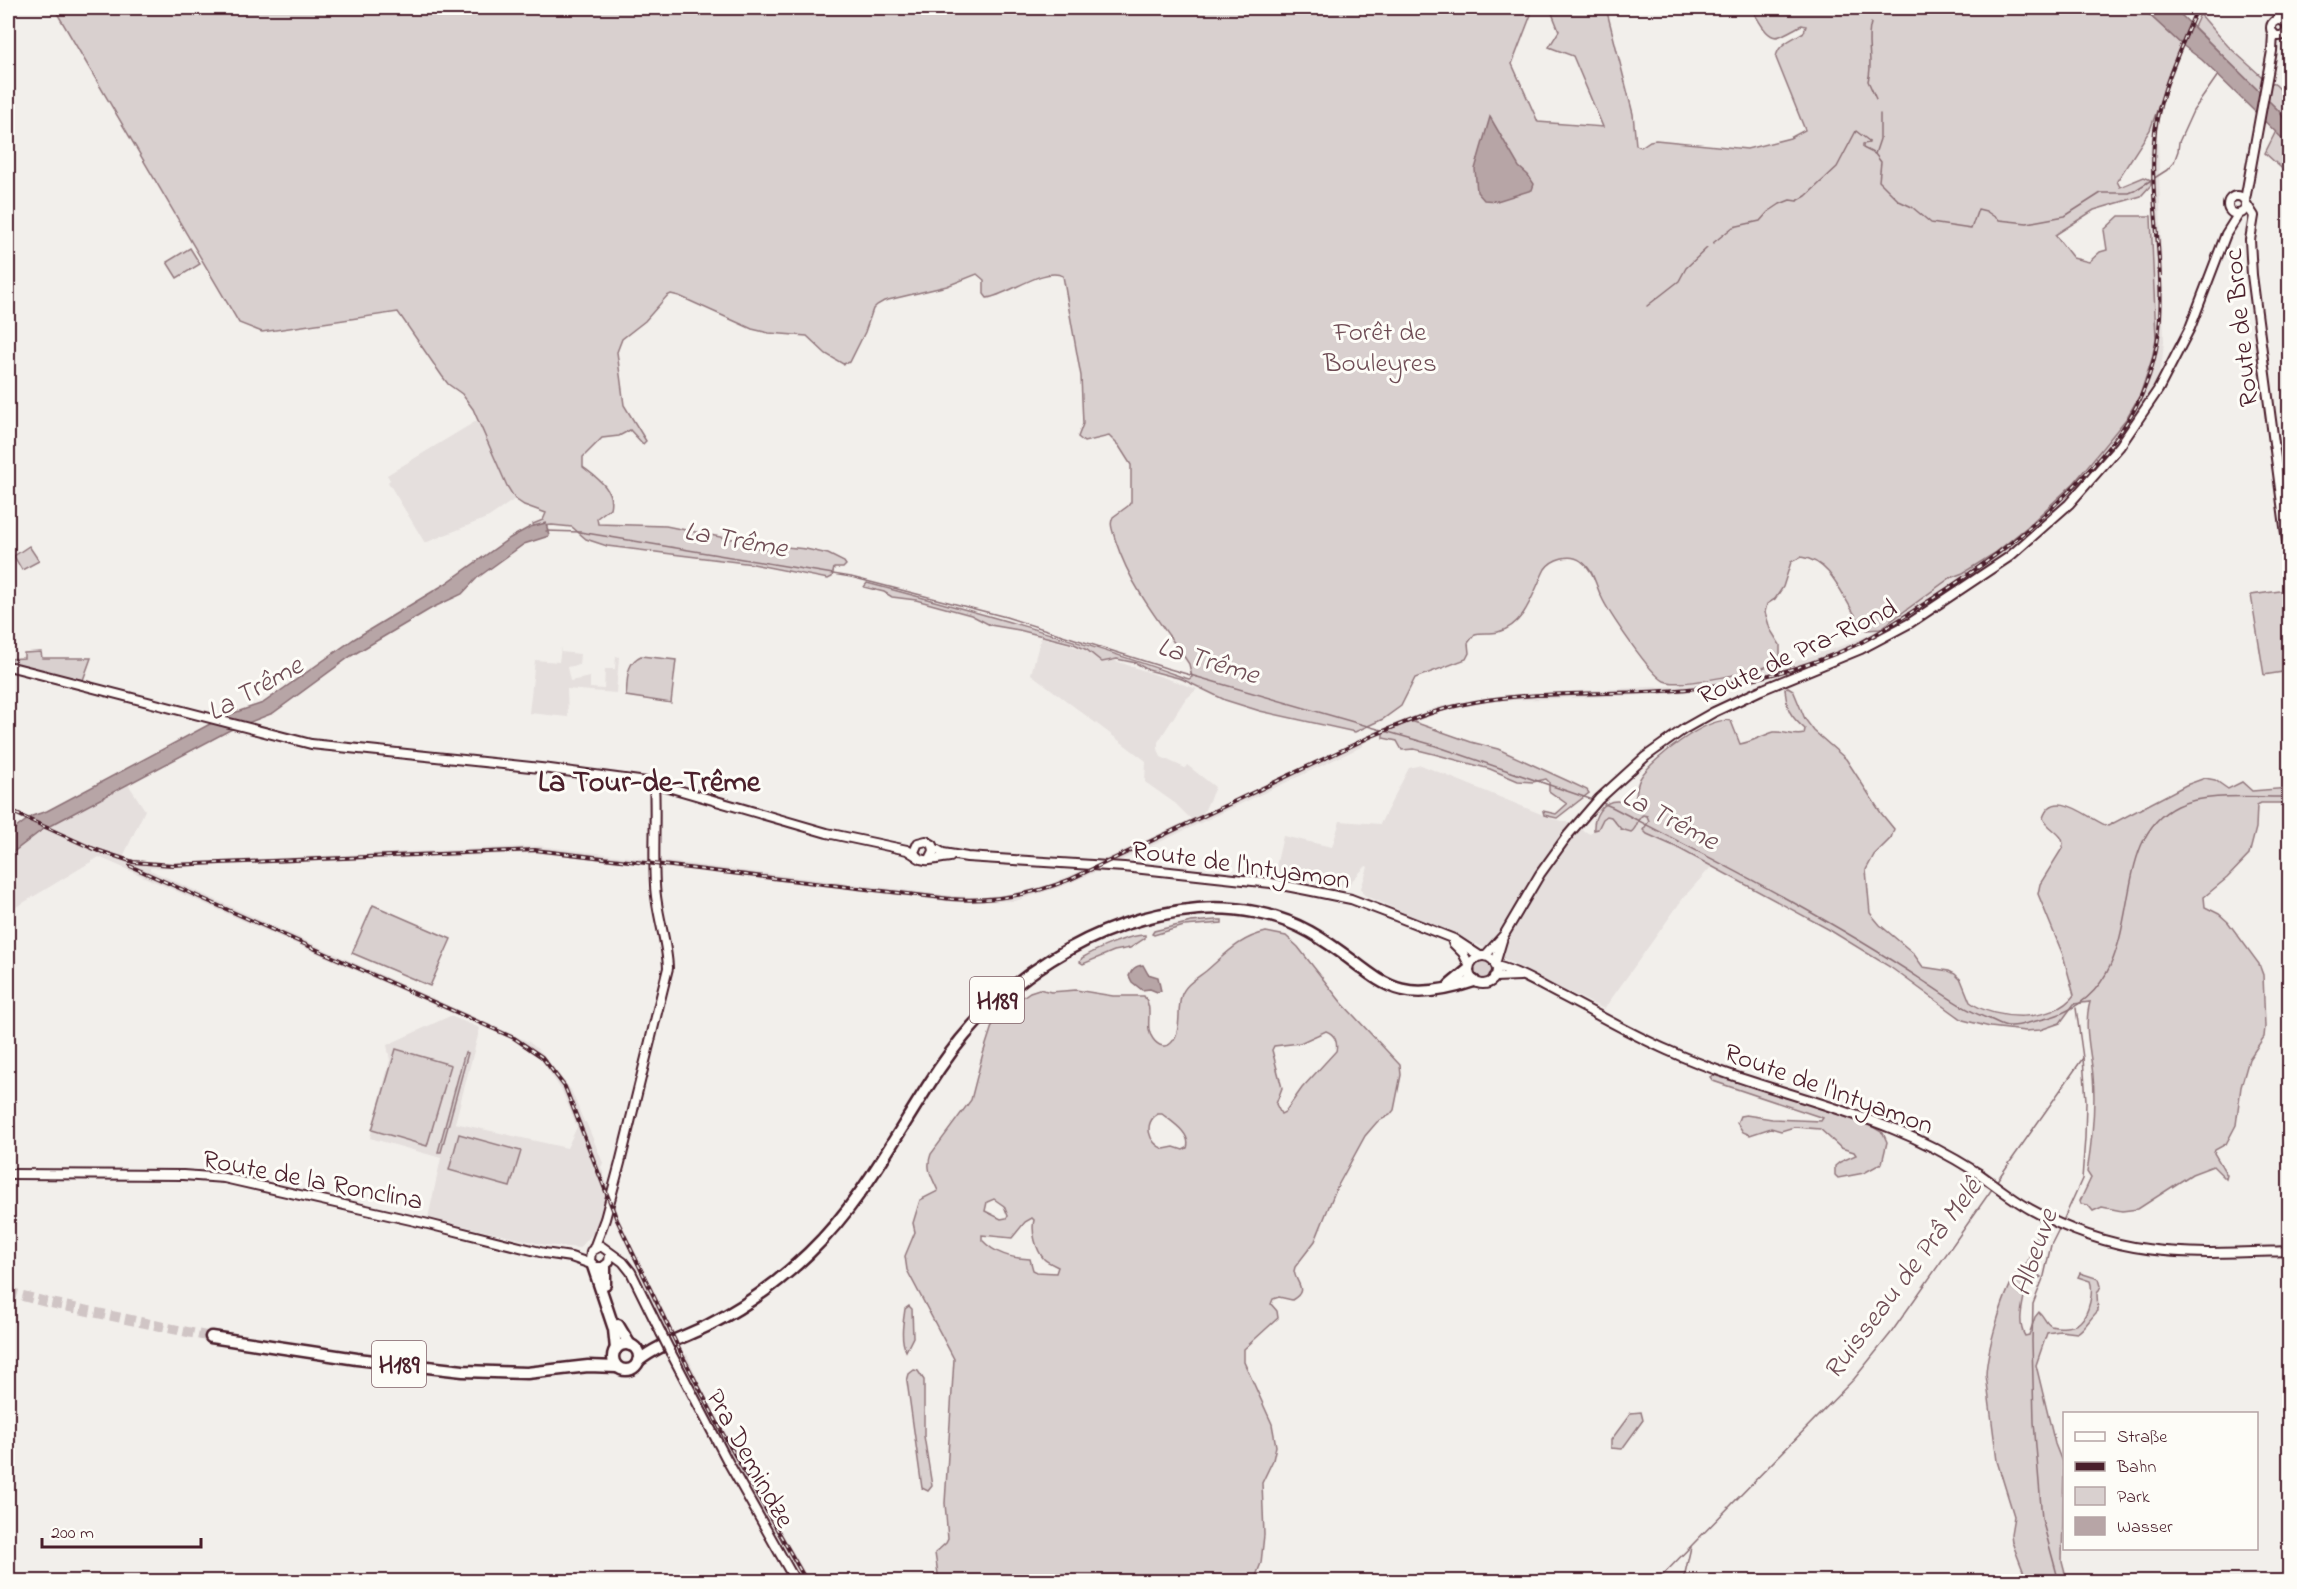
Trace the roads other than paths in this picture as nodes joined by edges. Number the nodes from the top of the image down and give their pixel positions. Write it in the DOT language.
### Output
graph roads {
  1 [pos="2289,8"];
  2 [pos="2275,21"];
  3 [pos="2285,23"];
  4 [pos="2277,35"];
  5 [pos="2243,200"];
  6 [pos="2230,210"];
  7 [pos="2240,214"];
  8 [pos="2251,228"];
  9 [pos="2226,234"];
  10 [pos="2289,565"];
  11 [pos="8,666"];
  12 [pos="654,783"];
  13 [pos="918,843"];
  14 [pos="888,845"];
  15 [pos="934,848"];
  16 [pos="915,855"];
  17 [pos="967,857"];
  18 [pos="930,859"];
  19 [pos="1442,935"];
  20 [pos="1503,935"];
  21 [pos="1482,956"];
  22 [pos="1496,965"];
  23 [pos="1469,967"];
  24 [pos="1494,977"];
  25 [pos="1529,978"];
  26 [pos="1474,981"];
  27 [pos="1445,989"];
  28 [pos="8,1174"];
  29 [pos="604,1219"];
  30 [pos="592,1250"];
  31 [pos="2289,1251"];
  32 [pos="608,1252"];
  33 [pos="571,1257"];
  34 [pos="600,1265"];
  35 [pos="629,1269"];
  36 [pos="211,1337"];
  37 [pos="660,1346"];
  38 [pos="632,1347"];
  39 [pos="615,1351"];
  40 [pos="638,1361"];
  41 [pos="588,1366"];
  42 [pos="617,1367"];
  43 [pos="796,1581"];
  1 -- 2 [label="main road"];
  1 -- 3 [label="main road"];
  2 -- 3 [label="main road"];
  2 -- 4 [label="main road"];
  3 -- 4 [label="main road"];
  4 -- 5 [label="main road, Route de Pra-Riond"];
  5 -- 6 [label="main road, Route de Pra-Riond"];
  5 -- 7 [label="main road, Route de Pra-Riond"];
  5 -- 8 [label="main road, Route de Broc"];
  6 -- 7 [label="main road"];
  6 -- 9 [label="main road, Route de Pra-Riond"];
  7 -- 8 [label="main road, Route de Broc"];
  7 -- 9 [label="main road, Route de Pra-Riond"];
  8 -- 10 [label="main road, Route de Broc"];
  9 -- 20 [label="main road, Route de Pra-Riond"];
  11 -- 12 [label="main road"];
  12 -- 14 [label="main road"];
  12 -- 29 [label="main road"];
  13 -- 14 [label="main road"];
  13 -- 15 [label="main road"];
  13 -- 16 [label="main road"];
  14 -- 16 [label="main road"];
  15 -- 17 [label="main road"];
  15 -- 18 [label="main road"];
  16 -- 18 [label="main road"];
  17 -- 18 [label="main road"];
  17 -- 19 [label="main road, Route de l'Intyamon"];
  19 -- 21 [label="main road, Route de l'Intyamon"];
  19 -- 23 [label="main road"];
  20 -- 21 [label="main road, Route de Pra-Riond"];
  20 -- 22 [label="main road, Route de Pra-Riond"];
  21 -- 22 [label="main road"];
  21 -- 23 [label="main road"];
  22 -- 24 [label="main road"];
  22 -- 25 [label="main road, Route de l'Intyamon"];
  23 -- 26 [label="main road"];
  23 -- 27 [label="highway"];
  24 -- 25 [label="main road, Route de l'Intyamon"];
  24 -- 26 [label="main road"];
  25 -- 31 [label="main road, Route de l'Intyamon"];
  26 -- 27 [label="highway, H189"];
  27 -- 37 [label="highway, H189"];
  28 -- 33 [label="main road, Route de la Ronclina"];
  29 -- 30 [label="main road"];
  29 -- 32 [label="main road"];
  30 -- 32 [label="main road"];
  30 -- 33 [label="main road"];
  30 -- 34 [label="main road"];
  32 -- 34 [label="main road"];
  32 -- 35 [label="main road"];
  33 -- 34 [label="main road"];
  34 -- 35 [label="main road"];
  34 -- 38 [label="highway"];
  34 -- 39 [label="highway"];
  35 -- 43 [label="main road, Pra Demindze, bridge"];
  36 -- 41 [label="highway, H189"];
  37 -- 38 [label="highway, H189"];
  37 -- 40 [label="highway, H189"];
  38 -- 39 [label="highway"];
  38 -- 40 [label="highway"];
  39 -- 41 [label="highway, H189"];
  39 -- 42 [label="highway"];
  40 -- 42 [label="highway"];
  41 -- 42 [label="highway, H189"];
}
